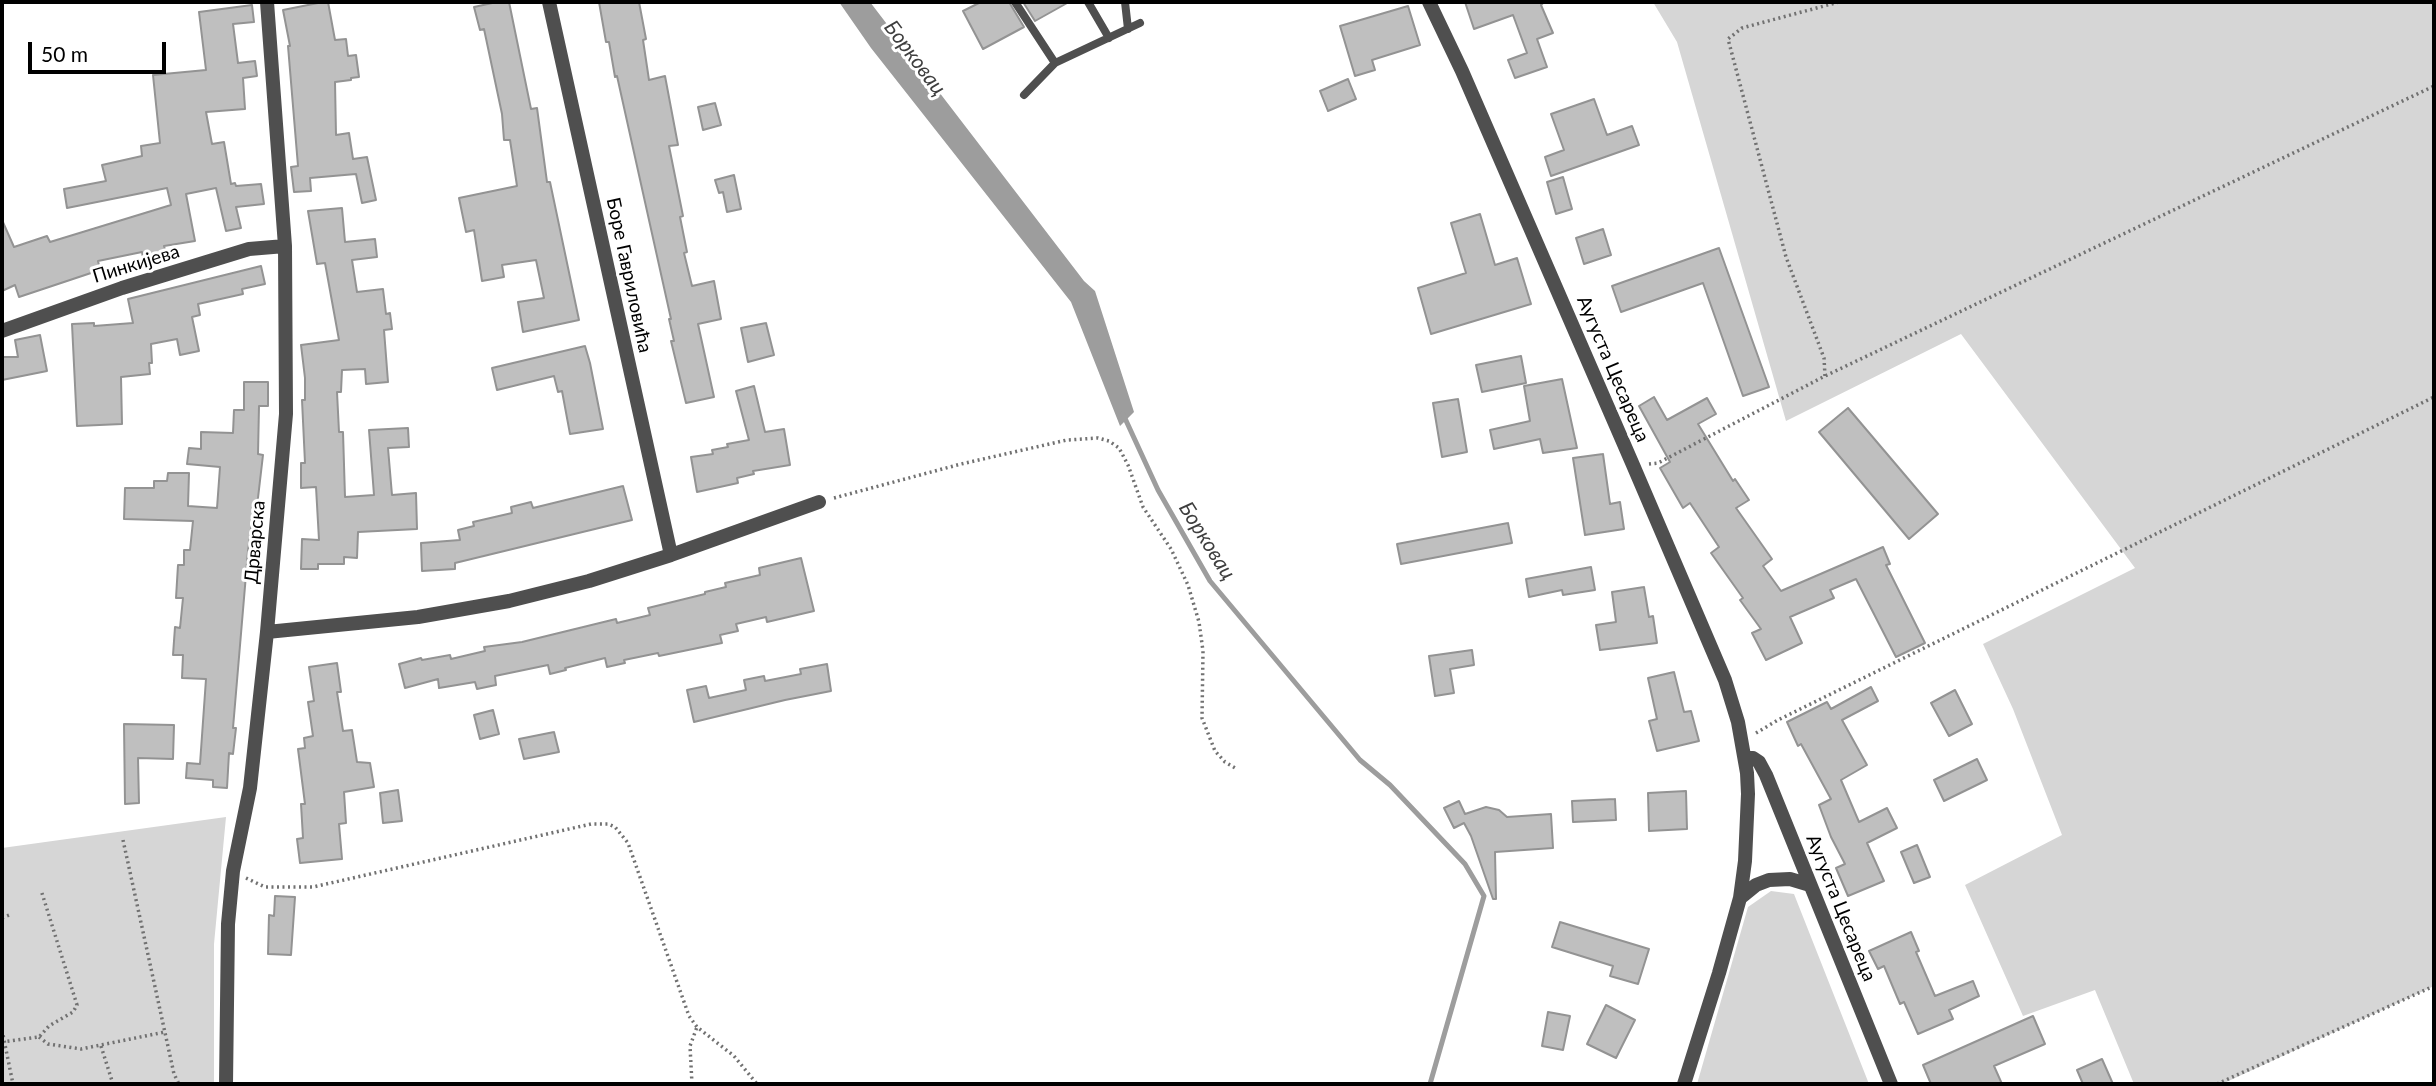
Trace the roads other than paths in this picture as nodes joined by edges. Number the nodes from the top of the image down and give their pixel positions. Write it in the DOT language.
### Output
graph roads {
  1 [pos="267,2"];
  2 [pos="549,2"];
  3 [pos="1015,2"];
  4 [pos="1088,2"];
  5 [pos="1125,2"];
  6 [pos="1429,2"];
  7 [pos="1140,23"];
  8 [pos="1128,29"];
  9 [pos="1109,38"];
  10 [pos="1055,63"];
  11 [pos="1024,95"];
  12 [pos="285,246"];
  13 [pos="2,331"];
  14 [pos="819,502"];
  15 [pos="671,555"];
  16 [pos="267,632"];
  17 [pos="1745,758"];
  18 [pos="1810,885"];
  19 [pos="1740,898"];
  20 [pos="226,1084"];
  21 [pos="1684,1084"];
  22 [pos="1891,1084"];
  1 -- 12 [label="street, Дрварска"];
  2 -- 15 [label="street, Боре Гавриловића"];
  3 -- 10 [label="lane"];
  4 -- 9 [label="lane"];
  5 -- 8 [label="lane"];
  6 -- 17 [label="street, Аугуста Цесареца"];
  7 -- 8 [label="lane"];
  8 -- 9 [label="lane"];
  9 -- 10 [label="lane"];
  10 -- 11 [label="lane"];
  12 -- 13 [label="street, Пинкијева"];
  12 -- 16 [label="street, Дрварска"];
  14 -- 15 [label="street"];
  15 -- 16 [label="street"];
  16 -- 20 [label="street, Дрварска"];
  17 -- 18 [label="street, Аугуста Цесареца"];
  17 -- 19 [label="street, Аугуста Цесареца"];
  18 -- 19 [label="street"];
  18 -- 22 [label="street, Аугуста Цесареца"];
  19 -- 21 [label="street, Аугуста Цесареца"];
}
